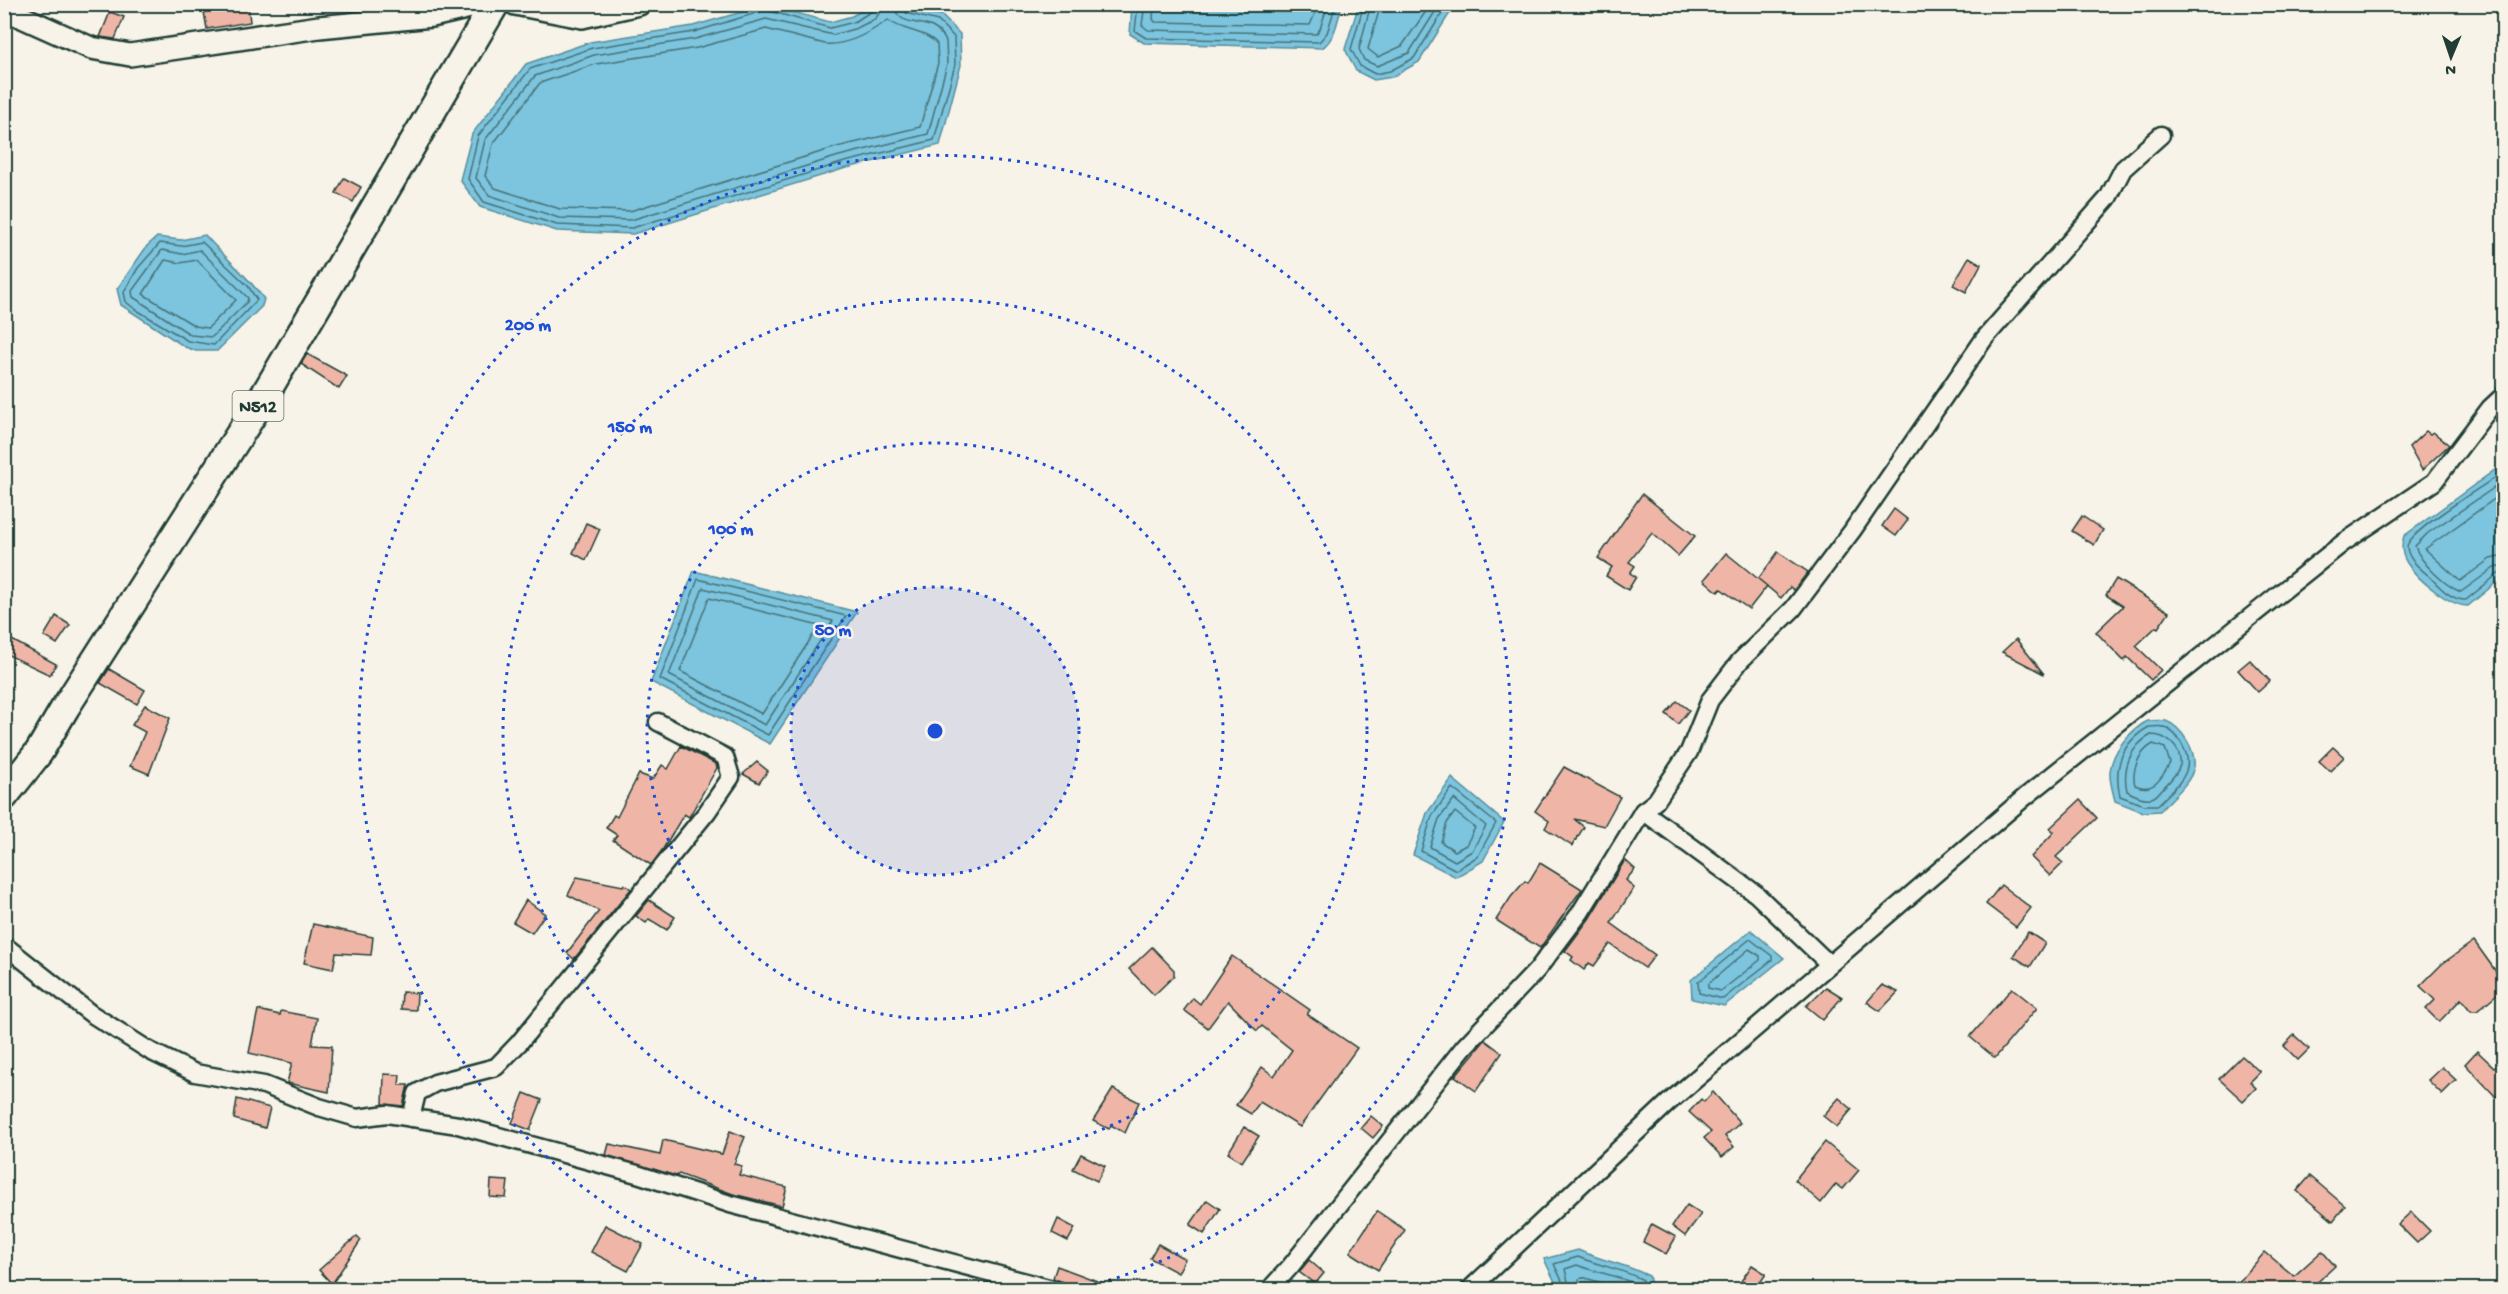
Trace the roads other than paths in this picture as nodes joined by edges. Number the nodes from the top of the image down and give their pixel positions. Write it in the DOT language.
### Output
graph roads {
  1 [pos="483,4"];
  2 [pos="495,4"];
  3 [pos="515,4"];
  4 [pos="639,4"];
  5 [pos="4,9"];
  6 [pos="2161,135"];
  7 [pos="2504,395"];
  8 [pos="658,722"];
  9 [pos="4,796"];
  10 [pos="1643,811"];
  11 [pos="4,945"];
  12 [pos="1828,963"];
  13 [pos="411,1118"];
  14 [pos="1056,1290"];
  15 [pos="1269,1290"];
  16 [pos="1469,1290"];
  1 -- 5 [label="street"];
  2 -- 9 [label="highway, N512"];
  3 -- 4 [label="street"];
  6 -- 10 [label="street"];
  7 -- 12 [label="street"];
  8 -- 13 [label="street"];
  10 -- 12 [label="street"];
  10 -- 15 [label="street"];
  11 -- 13 [label="street"];
  12 -- 16 [label="street"];
  13 -- 14 [label="street"];
}
